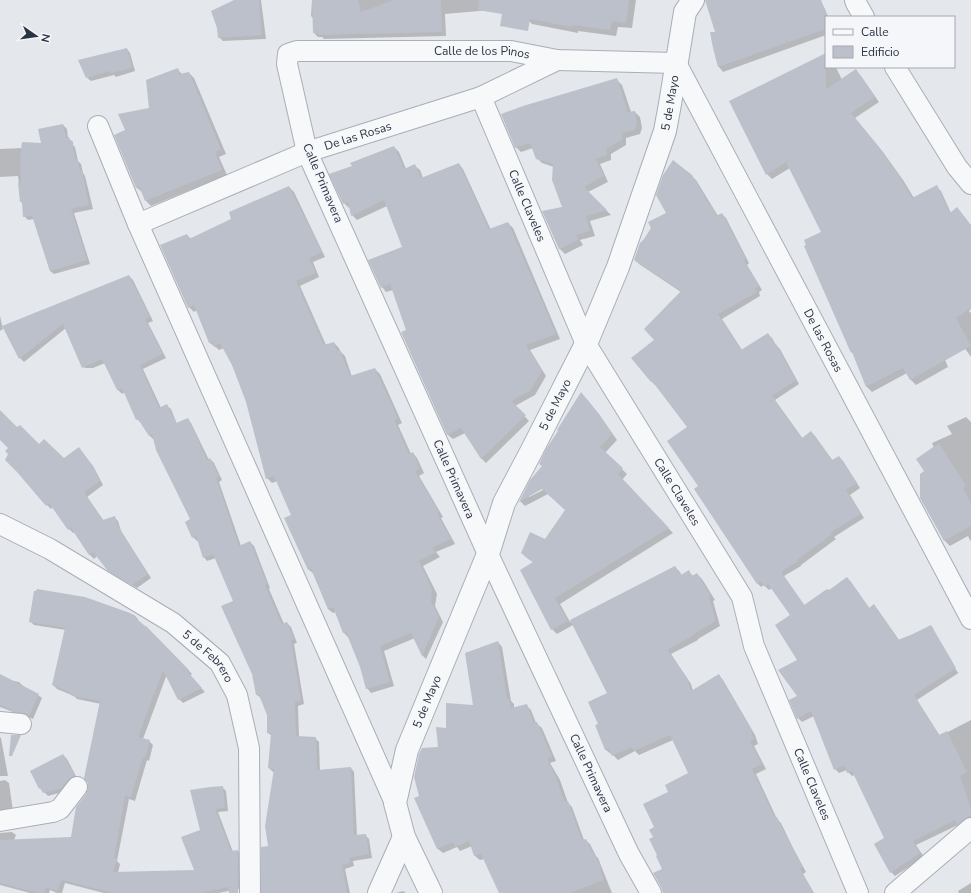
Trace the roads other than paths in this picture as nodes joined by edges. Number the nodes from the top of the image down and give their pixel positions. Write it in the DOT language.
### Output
graph roads {
  1 [pos="693,0"];
  2 [pos="855,0"];
  3 [pos="863,16"];
  4 [pos="288,54"];
  5 [pos="557,60"];
  6 [pos="676,63"];
  7 [pos="896,68"];
  8 [pos="481,97"];
  9 [pos="98,126"];
  10 [pos="308,152"];
  11 [pos="971,184"];
  12 [pos="138,224"];
  13 [pos="586,344"];
  14 [pos="0,524"];
  15 [pos="488,554"];
  16 [pos="971,619"];
  17 [pos="0,722"];
  18 [pos="21,724"];
  19 [pos="77,787"];
  20 [pos="395,803"];
  21 [pos="0,821"];
  22 [pos="971,828"];
  23 [pos="404,837"];
  24 [pos="250,893"];
  25 [pos="379,893"];
  26 [pos="431,893"];
  27 [pos="650,893"];
  28 [pos="858,893"];
  29 [pos="895,893"];
  1 -- 6 [label="street, 5 de Mayo"];
  2 -- 3 [label="street"];
  4 -- 5 [label="street, Calle de los Pinos"];
  4 -- 10 [label="street, Calle Primavera"];
  5 -- 6 [label="street, Calle de los Pinos"];
  5 -- 8 [label="street, De las Rosas"];
  6 -- 13 [label="street, 5 de Mayo"];
  6 -- 16 [label="street, De las Rosas"];
  7 -- 11 [label="street"];
  8 -- 10 [label="street, De las Rosas"];
  8 -- 13 [label="street, Calle Claveles"];
  9 -- 12 [label="street"];
  10 -- 12 [label="street, De las Rosas"];
  10 -- 15 [label="street, Calle Primavera"];
  12 -- 20 [label="street"];
  13 -- 15 [label="street, 5 de Mayo"];
  13 -- 28 [label="street, Calle Claveles"];
  14 -- 24 [label="street, 5 de Febrero"];
  15 -- 20 [label="street, 5 de Mayo"];
  15 -- 27 [label="street, Calle Primavera"];
  17 -- 18 [label="street"];
  19 -- 21 [label="street"];
  20 -- 23 [label="street"];
  22 -- 29 [label="street"];
  23 -- 25 [label="street"];
  23 -- 26 [label="street"];
}
